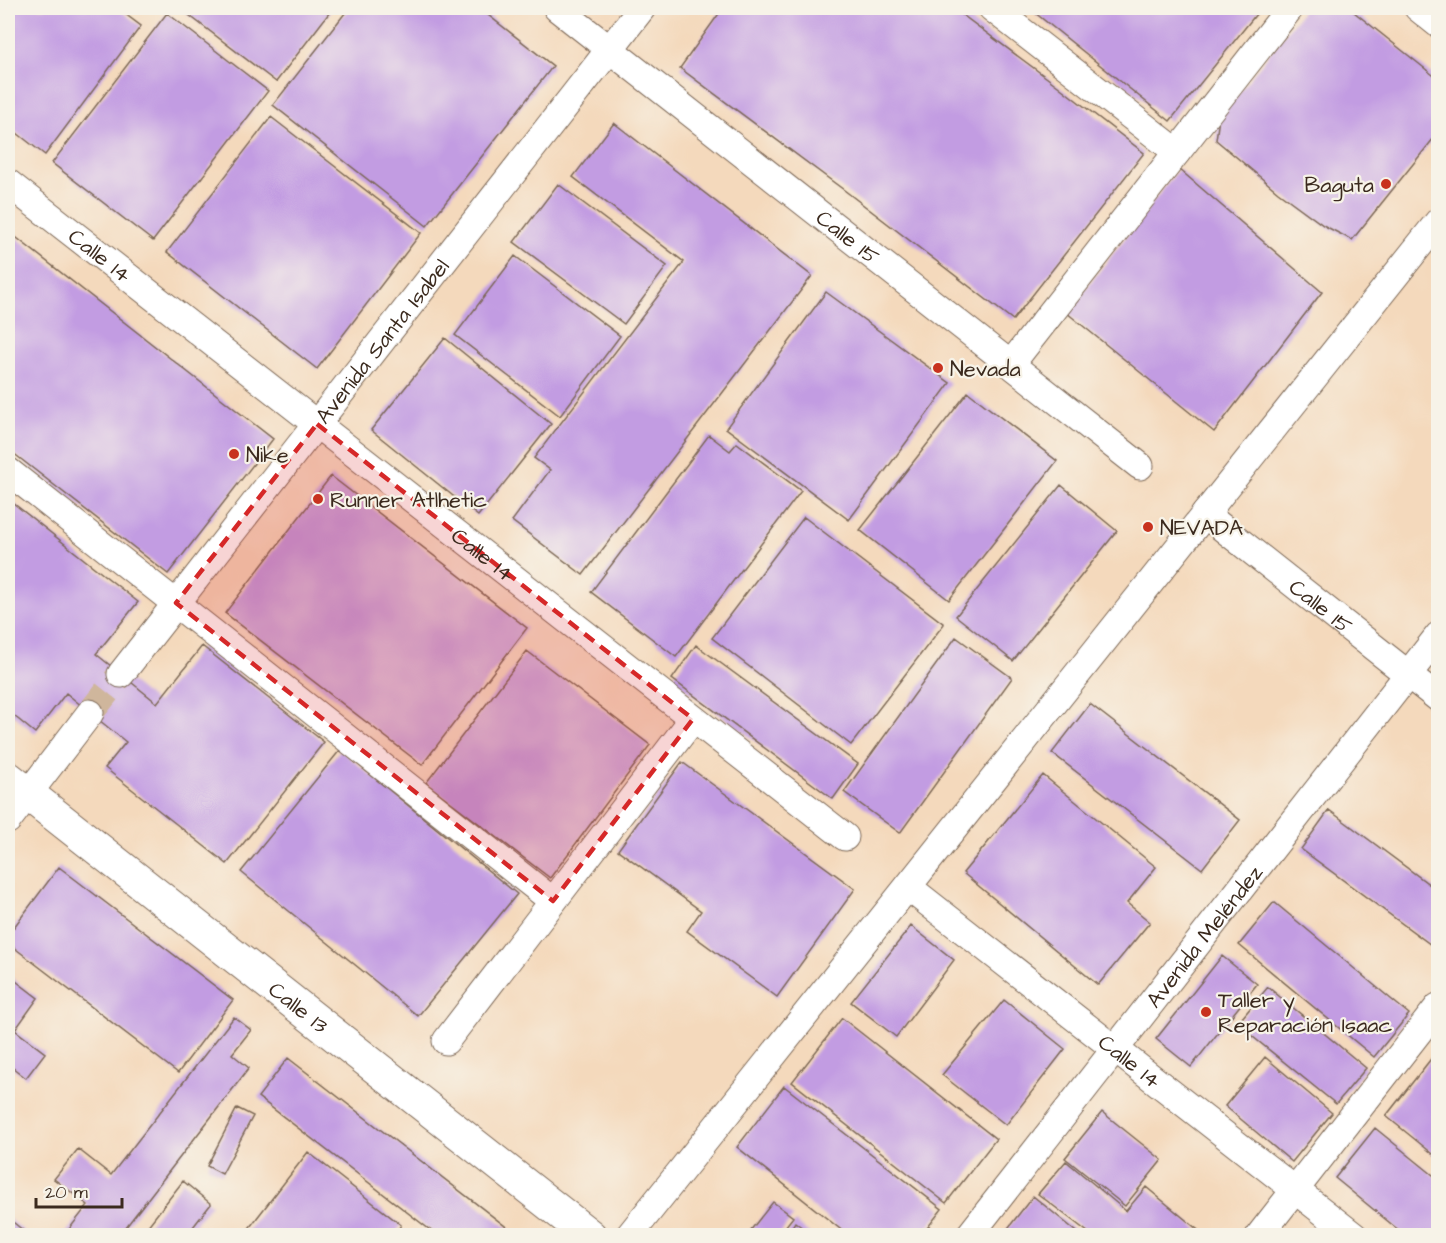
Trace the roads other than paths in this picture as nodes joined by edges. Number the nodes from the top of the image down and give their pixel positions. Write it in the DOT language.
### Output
graph roads {
  1 [pos="557,8"];
  2 [pos="642,8"];
  3 [pos="992,8"];
  4 [pos="1290,8"];
  5 [pos="1418,8"];
  6 [pos="1438,24"];
  7 [pos="610,48"];
  8 [pos="1177,152"];
  9 [pos="8,183"];
  10 [pos="1438,222"];
  11 [pos="1011,364"];
  12 [pos="317,424"];
  13 [pos="1140,466"];
  14 [pos="8,471"];
  15 [pos="1205,514"];
  16 [pos="176,603"];
  17 [pos="1438,636"];
  18 [pos="121,674"];
  19 [pos="1409,674"];
  20 [pos="1438,698"];
  21 [pos="90,713"];
  22 [pos="693,718"];
  23 [pos="18,786"];
  24 [pos="8,820"];
  25 [pos="844,837"];
  26 [pos="908,886"];
  27 [pos="553,901"];
  28 [pos="1438,1007"];
  29 [pos="446,1041"];
  30 [pos="1115,1049"];
  31 [pos="1295,1189"];
  32 [pos="590,1236"];
  33 [pos="629,1236"];
  34 [pos="969,1236"];
  35 [pos="1259,1236"];
  36 [pos="1354,1236"];
  1 -- 7 [label="street, Calle 15"];
  2 -- 7 [label="street, Avenida Santa Isabel"];
  3 -- 8 [label="street"];
  4 -- 8 [label="street"];
  5 -- 6 [label="street"];
  7 -- 11 [label="street, Calle 15"];
  7 -- 12 [label="street, Avenida Santa Isabel"];
  8 -- 11 [label="street"];
  9 -- 12 [label="street, Calle 14"];
  10 -- 15 [label="street"];
  11 -- 13 [label="street, Calle 15"];
  12 -- 16 [label="street, Avenida Santa Isabel"];
  12 -- 22 [label="street, Calle 14"];
  14 -- 16 [label="street"];
  15 -- 19 [label="street, Calle 15"];
  15 -- 26 [label="street"];
  16 -- 18 [label="street, Avenida Santa Isabel"];
  16 -- 27 [label="street"];
  17 -- 19 [label="street, Avenida Meléndez"];
  19 -- 20 [label="street, Calle 15"];
  19 -- 30 [label="street, Avenida Meléndez"];
  21 -- 23 [label="street"];
  22 -- 25 [label="street, Calle 14"];
  22 -- 27 [label="street"];
  23 -- 24 [label="street"];
  23 -- 32 [label="main road, Calle 13"];
  26 -- 30 [label="street, Calle 14"];
  26 -- 33 [label="street"];
  27 -- 29 [label="street"];
  28 -- 31 [label="street"];
  30 -- 31 [label="street, Calle 14"];
  30 -- 34 [label="street, Avenida Meléndez"];
  31 -- 35 [label="street"];
  31 -- 36 [label="street, Calle 14"];
}
